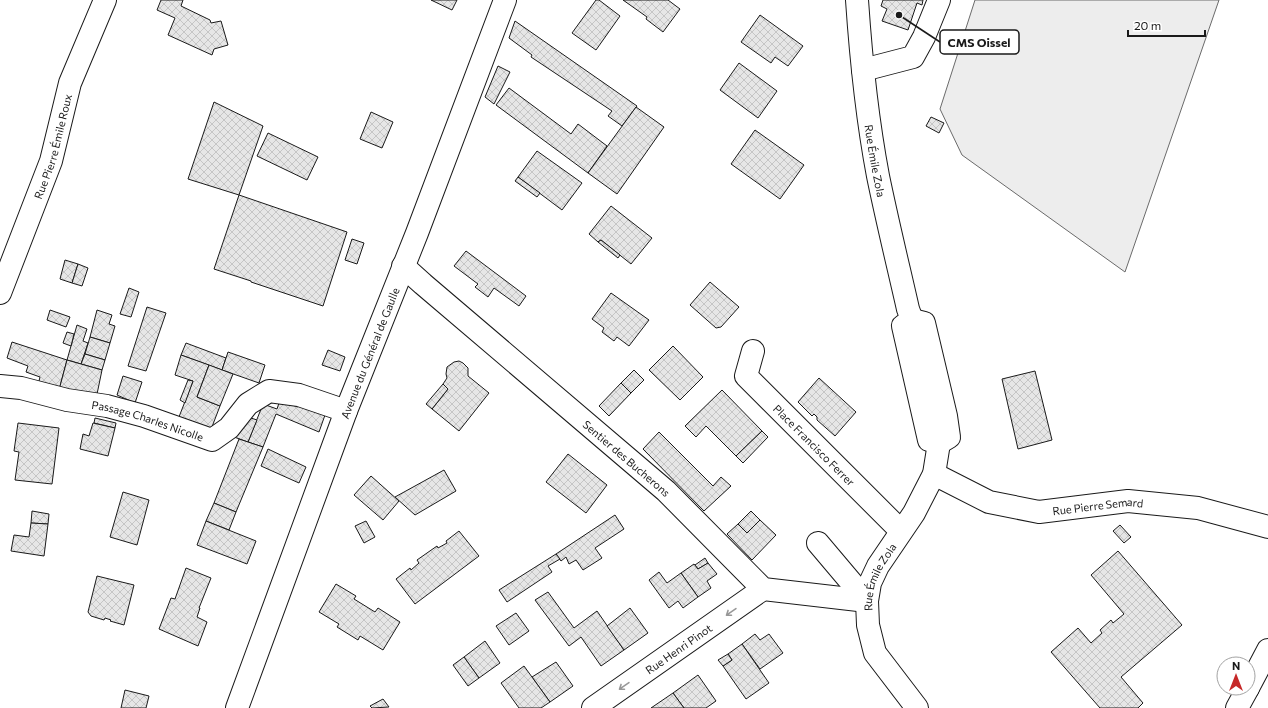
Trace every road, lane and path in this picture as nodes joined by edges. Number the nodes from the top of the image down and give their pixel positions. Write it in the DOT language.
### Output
graph roads {
  1 [pos="105,0"];
  2 [pos="505,0"];
  3 [pos="857,0"];
  4 [pos="939,0"];
  5 [pos="863,70"];
  6 [pos="403,266"];
  7 [pos="0,293"];
  8 [pos="753,351"];
  9 [pos="0,386"];
  10 [pos="346,412"];
  11 [pos="934,474"];
  12 [pos="1268,527"];
  13 [pos="901,532"];
  14 [pos="818,542"];
  15 [pos="763,589"];
  16 [pos="867,601"];
  17 [pos="1268,650"];
  18 [pos="1256,673"];
  19 [pos="1244,696"];
  20 [pos="237,708"];
  21 [pos="593,708"];
  22 [pos="917,708"];
  23 [pos="1237,708"];
  1 -- 7 [label="street, Rue Pierre Émile Roux"];
  2 -- 6 [label="street, Avenue du Général de Gaulle"];
  3 -- 5 [label="street, Rue Émile Zola"];
  4 -- 5 [label="street"];
  5 -- 11 [label="street, Rue Émile Zola"];
  6 -- 10 [label="street, Avenue du Général de Gaulle"];
  6 -- 15 [label="street, Sentier des Bucherons"];
  8 -- 13 [label="street, Place Francisco Ferrer"];
  9 -- 10 [label="street, Passage Charles Nicolle"];
  10 -- 20 [label="street, Avenue du Général de Gaulle"];
  11 -- 12 [label="street, Rue Pierre Semard"];
  11 -- 13 [label="street, Rue Émile Zola"];
  13 -- 16 [label="street, Rue Émile Zola"];
  14 -- 16 [label="street"];
  15 -- 16 [label="street"];
  15 -- 21 [label="street, Rue Henri Pinot, one-way"];
  16 -- 22 [label="street, Rue Émile Zola"];
  17 -- 18 [label="street"];
  19 -- 23 [label="street"];
}
